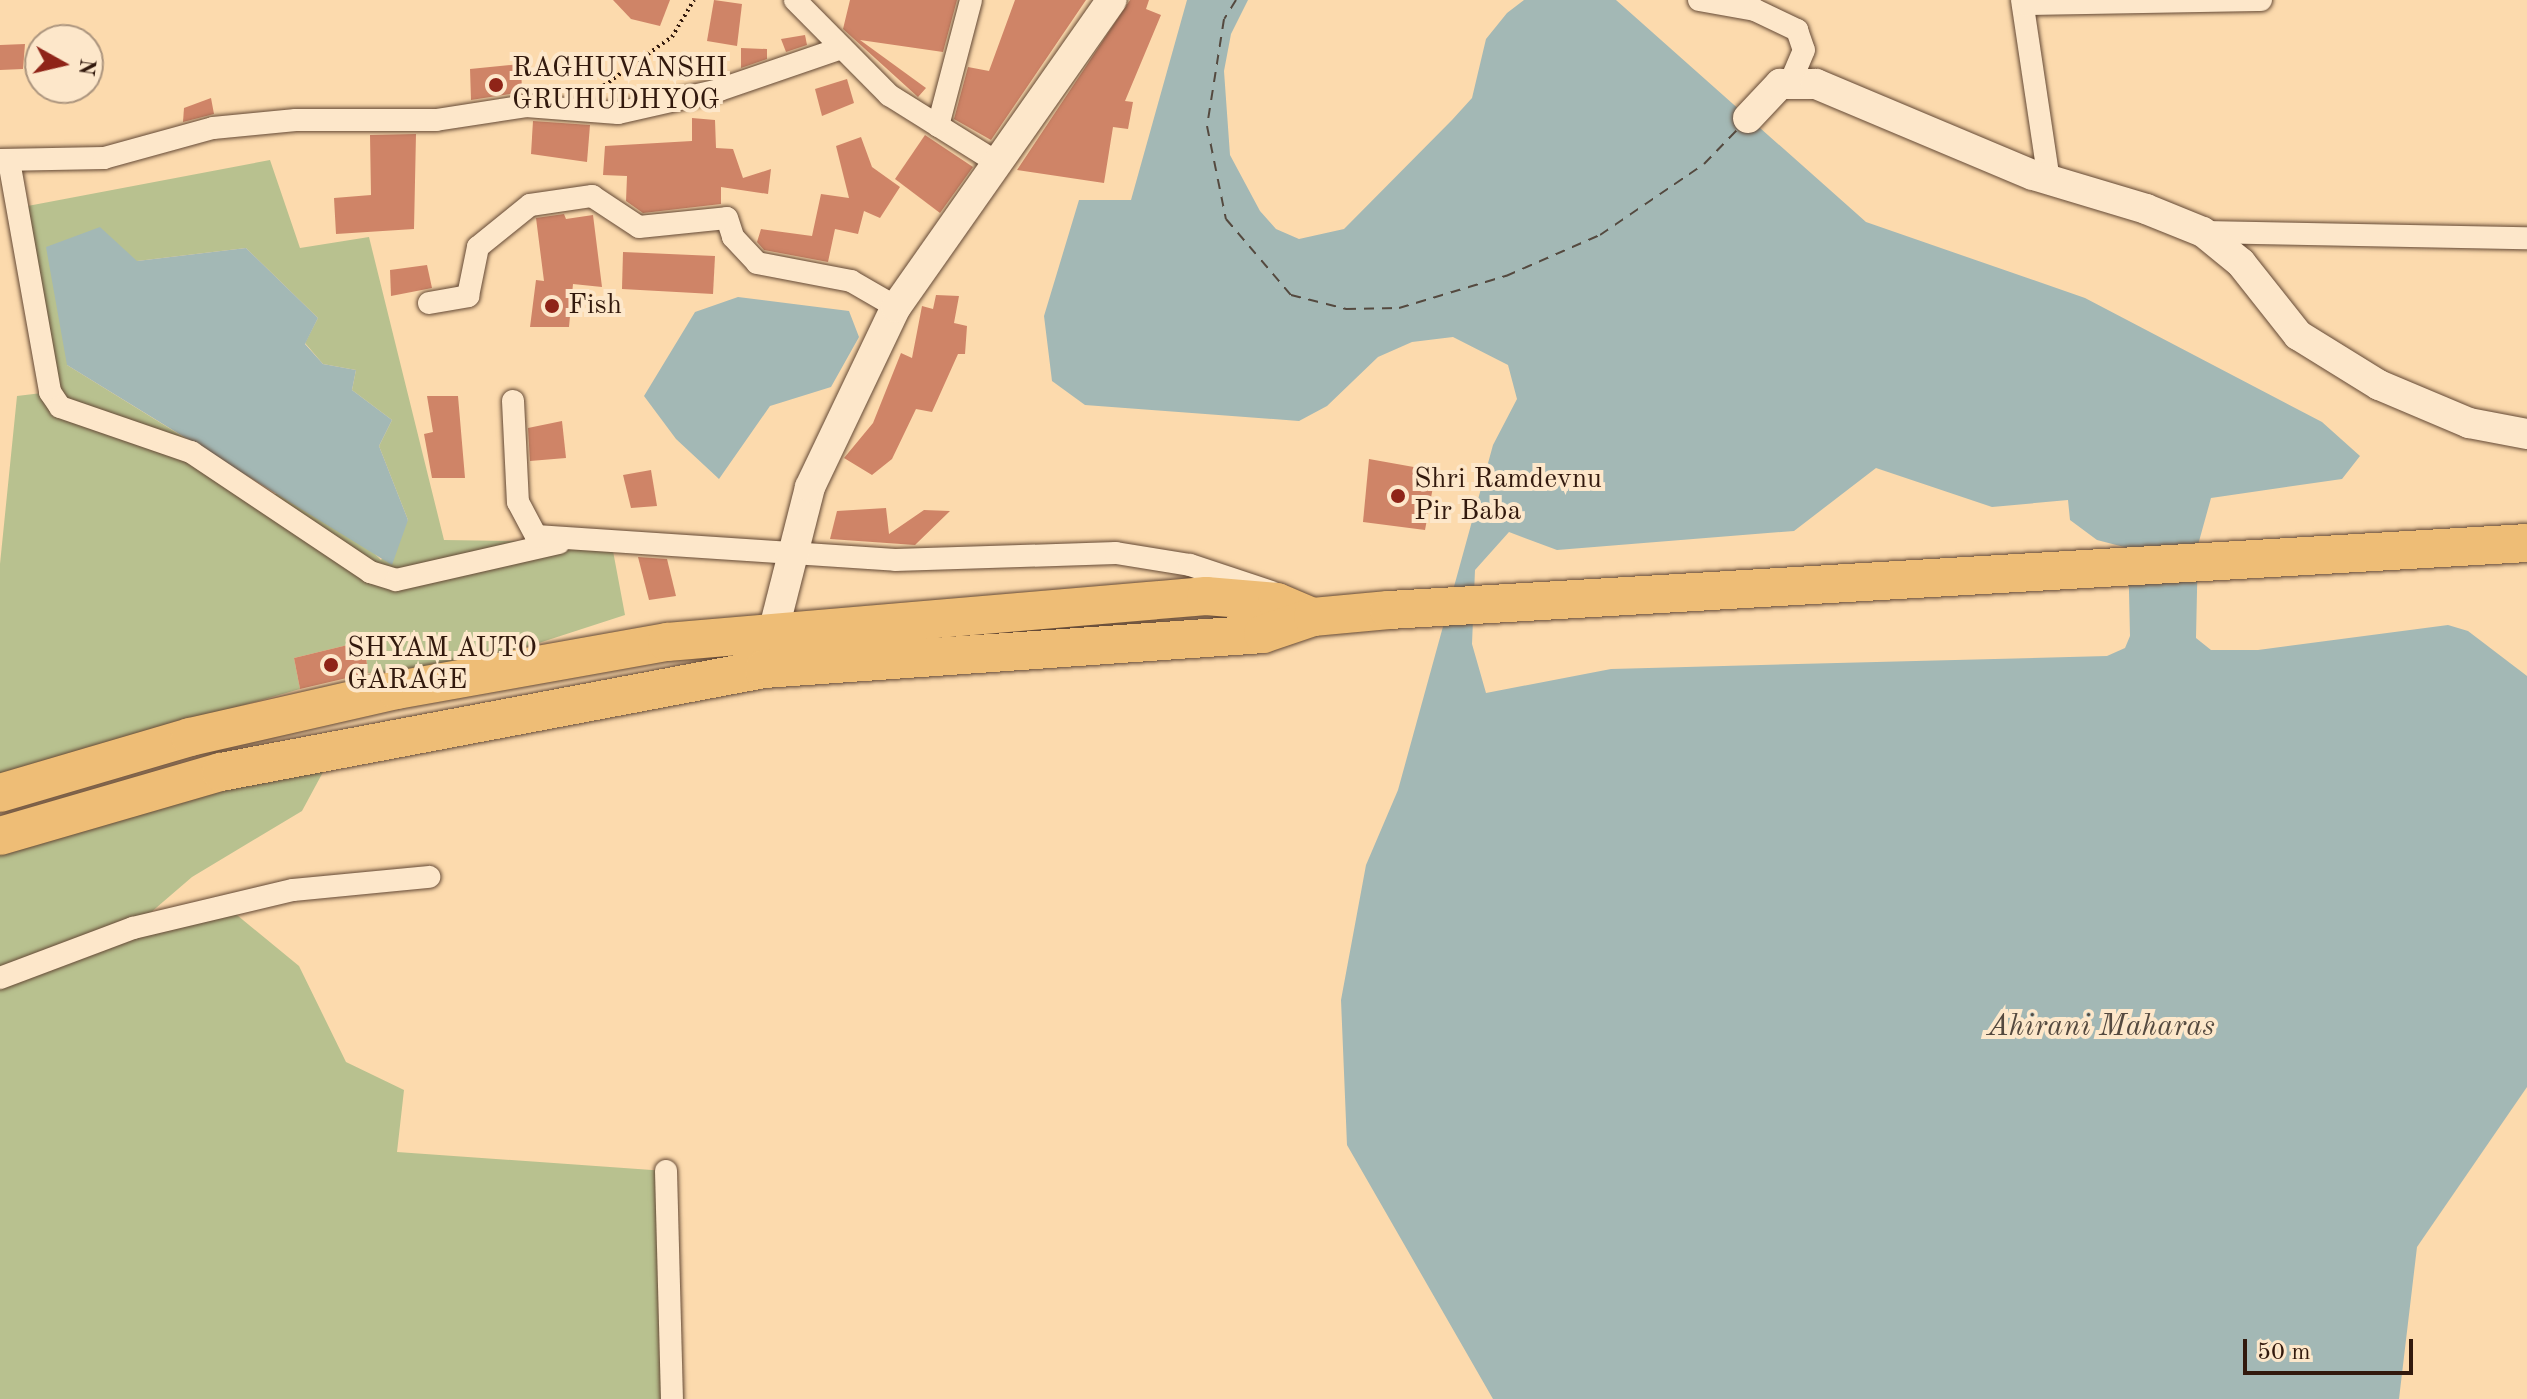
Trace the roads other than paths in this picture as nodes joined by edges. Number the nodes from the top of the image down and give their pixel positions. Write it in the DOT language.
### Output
graph roads {
  1 [pos="795,0"];
  2 [pos="971,0"];
  3 [pos="1112,0"];
  4 [pos="1699,0"];
  5 [pos="2261,0"];
  6 [pos="2024,2"];
  7 [pos="842,48"];
  8 [pos="1791,80"];
  9 [pos="1748,118"];
  10 [pos="938,126"];
  11 [pos="4,160"];
  12 [pos="998,163"];
  13 [pos="2049,180"];
  14 [pos="2203,232"];
  15 [pos="2527,238"];
  16 [pos="429,303"];
  17 [pos="896,307"];
  18 [pos="513,401"];
  19 [pos="2527,434"];
  20 [pos="2527,534"];
  21 [pos="562,542"];
  22 [pos="2527,543"];
  23 [pos="2465,544"];
  24 [pos="794,550"];
  25 [pos="2358,553"];
  26 [pos="2527,561"];
  27 [pos="1313,617"];
  28 [pos="774,632"];
  29 [pos="764,669"];
  30 [pos="0,793"];
  31 [pos="0,836"];
  32 [pos="429,877"];
  33 [pos="0,978"];
  34 [pos="666,1171"];
  35 [pos="672,1399"];
  1 -- 7 [label="street"];
  2 -- 10 [label="street"];
  3 -- 12 [label="street"];
  4 -- 8 [label="street"];
  5 -- 6 [label="street"];
  6 -- 13 [label="street"];
  7 -- 10 [label="street"];
  7 -- 11 [label="street"];
  8 -- 9 [label="street"];
  8 -- 13 [label="street"];
  10 -- 12 [label="street"];
  11 -- 21 [label="street"];
  12 -- 17 [label="street"];
  13 -- 14 [label="street"];
  14 -- 15 [label="street"];
  14 -- 19 [label="street"];
  16 -- 17 [label="street"];
  17 -- 24 [label="street"];
  18 -- 21 [label="street"];
  20 -- 23 [label="street"];
  21 -- 24 [label="street"];
  22 -- 23 [label="highway"];
  23 -- 25 [label="highway"];
  24 -- 27 [label="street"];
  24 -- 28 [label="street"];
  25 -- 26 [label="street"];
  25 -- 27 [label="highway"];
  27 -- 28 [label="highway"];
  27 -- 29 [label="highway"];
  28 -- 29 [label="street"];
  28 -- 30 [label="highway"];
  29 -- 31 [label="highway"];
  32 -- 33 [label="street"];
  34 -- 35 [label="street"];
}
